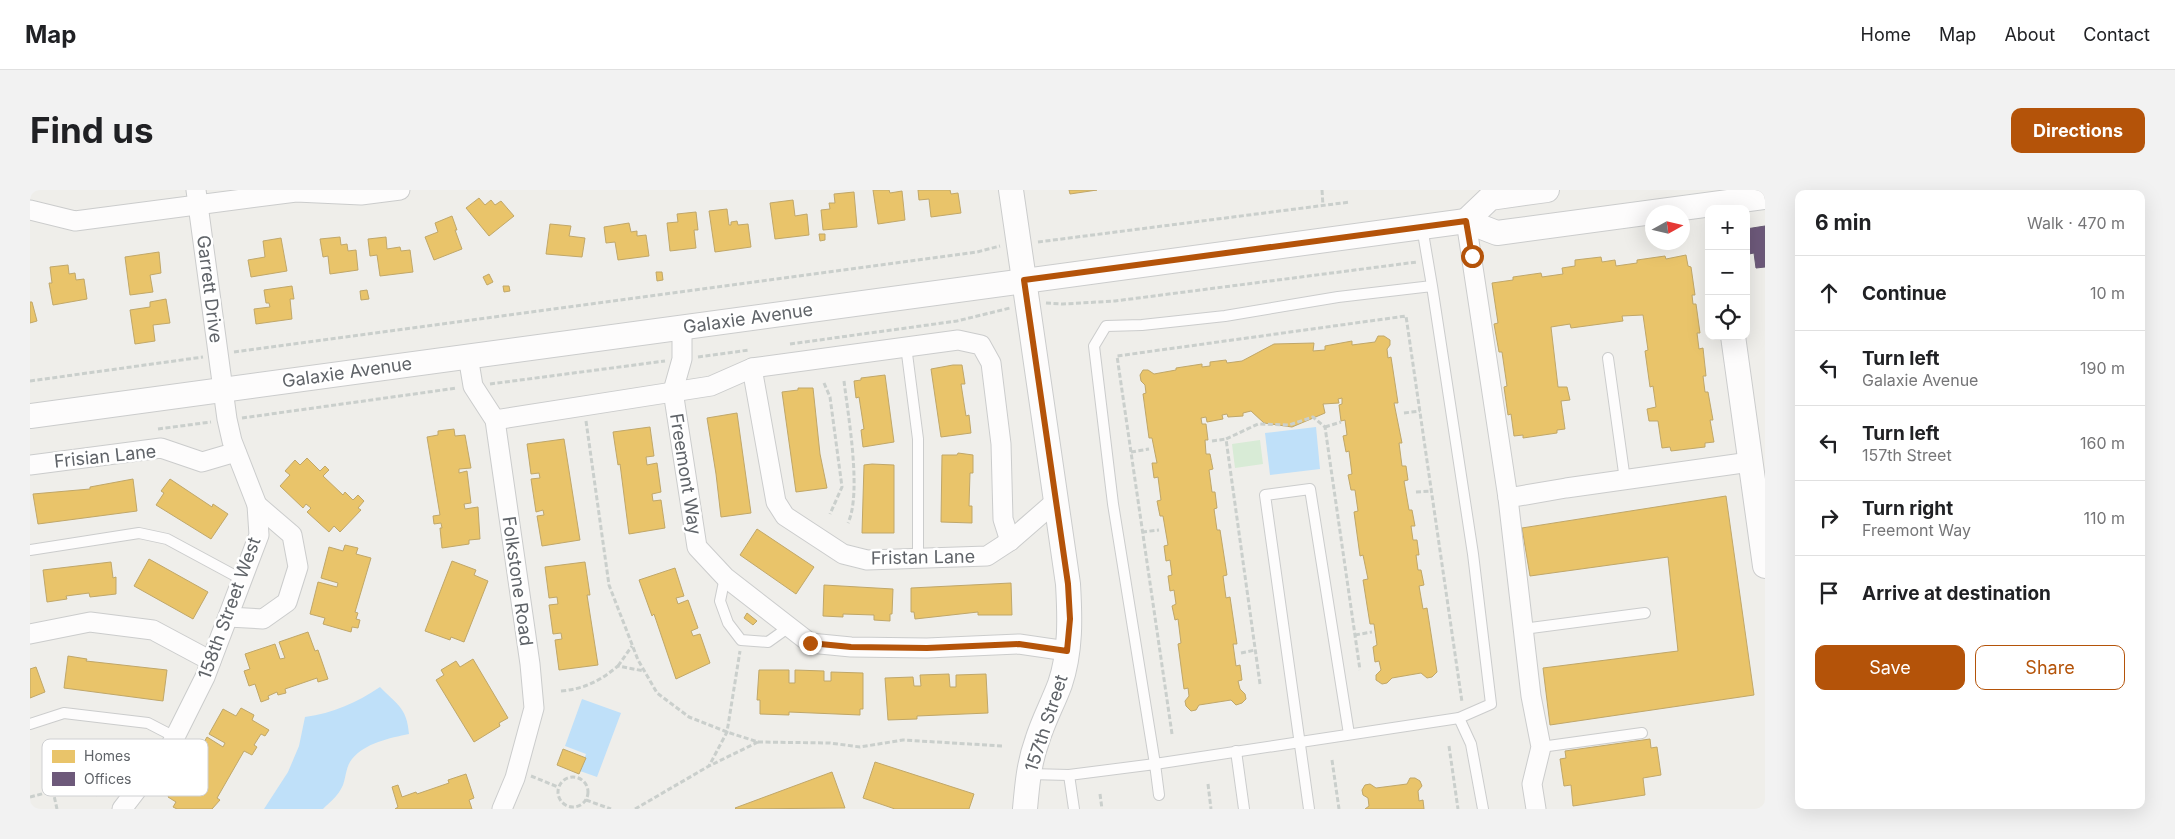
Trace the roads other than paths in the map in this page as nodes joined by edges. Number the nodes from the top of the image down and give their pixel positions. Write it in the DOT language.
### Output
graph roads {
  1 [pos="400,190"];
  2 [pos="1011,190"];
  3 [pos="1547,190"];
  4 [pos="1765,197"];
  5 [pos="197,198"];
  6 [pos="1713,201"];
  7 [pos="30,210"];
  8 [pos="1466,221"];
  9 [pos="1422,227"];
  10 [pos="1024,280"];
  11 [pos="1432,286"];
  12 [pos="682,327"];
  13 [pos="1734,340"];
  14 [pos="906,346"];
  15 [pos="468,356"];
  16 [pos="1608,358"];
  17 [pos="752,368"];
  18 [pos="222,389"];
  19 [pos="673,391"];
  20 [pos="30,416"];
  21 [pos="495,420"];
  22 [pos="236,452"];
  23 [pos="1750,462"];
  24 [pos="30,465"];
  25 [pos="1625,480"];
  26 [pos="1508,498"];
  27 [pos="1056,501"];
  28 [pos="257,505"];
  29 [pos="1010,541"];
  30 [pos="30,550"];
  31 [pos="918,559"];
  32 [pos="1765,566"];
  33 [pos="725,577"];
  34 [pos="243,580"];
  35 [pos="1645,613"];
  36 [pos="228,617"];
  37 [pos="789,627"];
  38 [pos="1524,629"];
  39 [pos="30,634"];
  40 [pos="1067,651"];
  41 [pos="211,661"];
  42 [pos="1459,718"];
  43 [pos="30,724"];
  44 [pos="1642,733"];
  45 [pos="1349,734"];
  46 [pos="175,737"];
  47 [pos="1300,741"];
  48 [pos="1541,747"];
  49 [pos="1236,751"];
  50 [pos="1154,764"];
  51 [pos="1028,774"];
  52 [pos="1069,775"];
  53 [pos="1160,795"];
  54 [pos="132,796"];
  55 [pos="122,809"];
  56 [pos="502,809"];
  57 [pos="1025,809"];
  58 [pos="1074,809"];
  59 [pos="1244,809"];
  60 [pos="1309,809"];
  61 [pos="1483,809"];
  62 [pos="1536,809"];
  1 -- 5 [label="street"];
  2 -- 10 [label="street, 157th Street"];
  3 -- 8 [label="street"];
  4 -- 6 [label="street, Galaxie Avenue"];
  5 -- 7 [label="street"];
  5 -- 18 [label="street, Garrett Drive"];
  6 -- 8 [label="street, Galaxie Avenue"];
  8 -- 9 [label="street, Galaxie Avenue"];
  8 -- 26 [label="street"];
  9 -- 10 [label="street, Galaxie Avenue"];
  9 -- 11 [label="lane"];
  10 -- 12 [label="street, Galaxie Avenue"];
  10 -- 27 [label="street, 157th Street"];
  11 -- 42 [label="lane"];
  11 -- 50 [label="lane"];
  12 -- 15 [label="street, Galaxie Avenue"];
  12 -- 19 [label="street, Freemont Way"];
  13 -- 23 [label="street"];
  14 -- 17 [label="street"];
  14 -- 29 [label="street"];
  14 -- 31 [label="lane"];
  15 -- 18 [label="street, Galaxie Avenue"];
  15 -- 21 [label="street, Folkstone Road"];
  16 -- 25 [label="lane"];
  17 -- 19 [label="street"];
  17 -- 31 [label="street, Fristan Lane"];
  18 -- 20 [label="street, Galaxie Avenue"];
  18 -- 22 [label="street, 158th Street West"];
  19 -- 21 [label="street"];
  19 -- 33 [label="street, Freemont Way"];
  21 -- 56 [label="street, Folkstone Road"];
  22 -- 24 [label="street, Frisian Lane"];
  22 -- 28 [label="street, 158th Street West"];
  23 -- 25 [label="street"];
  23 -- 32 [label="street"];
  25 -- 26 [label="street"];
  26 -- 38 [label="street"];
  27 -- 29 [label="street, Fristan Lane"];
  27 -- 40 [label="street, 157th Street"];
  28 -- 34 [label="street, 158th Street West"];
  28 -- 36 [label="street"];
  29 -- 31 [label="street, Fristan Lane"];
  30 -- 34 [label="lane"];
  33 -- 37 [label="street, Freemont Way"];
  33 -- 37 [label="lane"];
  34 -- 36 [label="street, 158th Street West"];
  35 -- 38 [label="lane"];
  36 -- 41 [label="street, 158th Street West"];
  37 -- 40 [label="street, Freemont Way"];
  38 -- 48 [label="street"];
  39 -- 41 [label="street"];
  40 -- 51 [label="street, 157th Street"];
  41 -- 46 [label="street, 158th Street West"];
  42 -- 45 [label="lane"];
  42 -- 61 [label="lane"];
  43 -- 46 [label="lane"];
  44 -- 48 [label="lane"];
  45 -- 47 [label="lane"];
  45 -- 47 [label="lane"];
  47 -- 49 [label="lane"];
  47 -- 60 [label="lane"];
  48 -- 62 [label="street"];
  49 -- 50 [label="lane"];
  49 -- 59 [label="lane"];
  50 -- 52 [label="lane"];
  50 -- 53 [label="lane"];
  51 -- 52 [label="lane"];
  51 -- 57 [label="street, 157th Street"];
  52 -- 58 [label="lane"];
  54 -- 55 [label="street, 158th Street West"];
}
